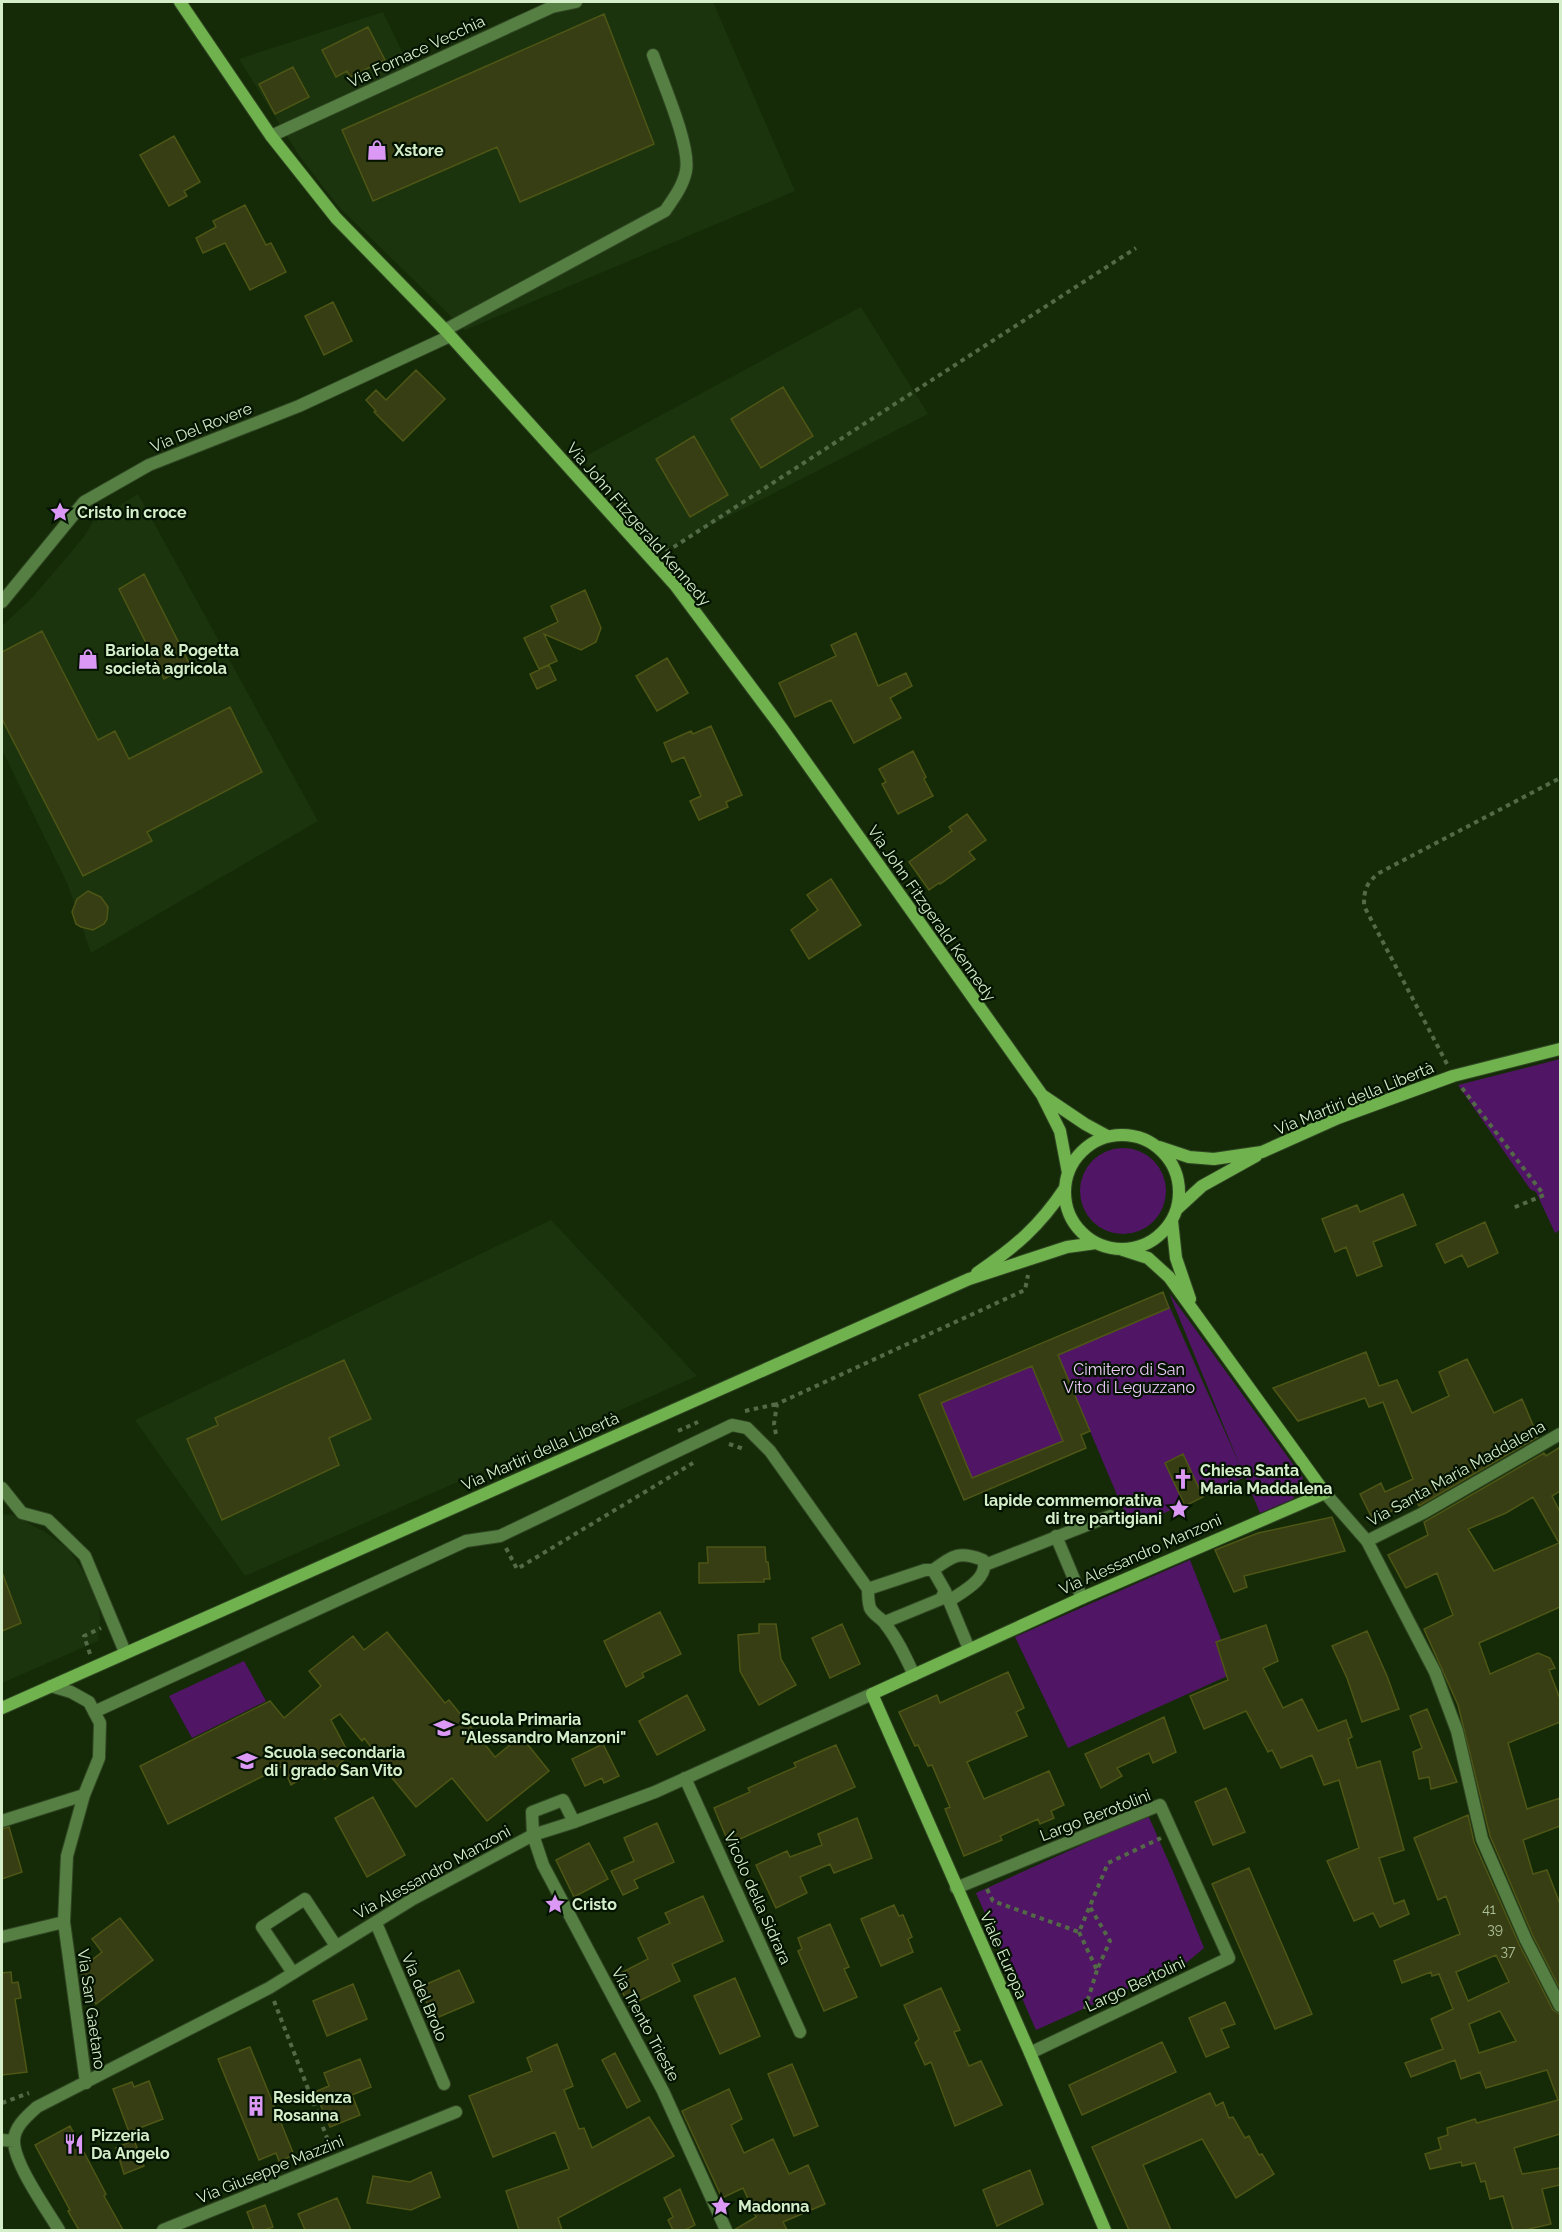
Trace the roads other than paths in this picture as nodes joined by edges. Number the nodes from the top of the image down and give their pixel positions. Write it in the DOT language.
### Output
graph roads {
  1 [pos="180,2"];
  2 [pos="576,2"];
  3 [pos="653,55"];
  4 [pos="271,136"];
  5 [pos="448,333"];
  6 [pos="2,602"];
  7 [pos="1560,1049"];
  8 [pos="1042,1095"];
  9 [pos="1107,1136"];
  10 [pos="1159,1147"];
  11 [pos="1262,1152"];
  12 [pos="1068,1173"];
  13 [pos="1065,1188"];
  14 [pos="1177,1209"];
  15 [pos="1172,1221"];
  16 [pos="1096,1243"];
  17 [pos="1120,1249"];
  18 [pos="969,1279"];
  19 [pos="1193,1309"];
  20 [pos="1560,1434"];
  21 [pos="2,1488"];
  22 [pos="1325,1493"];
  23 [pos="2,1506"];
  24 [pos="22,1513"];
  25 [pos="1110,1516"];
  26 [pos="1056,1536"];
  27 [pos="1367,1541"];
  28 [pos="985,1565"];
  29 [pos="933,1570"];
  30 [pos="868,1589"];
  31 [pos="947,1596"];
  32 [pos="1082,1598"];
  33 [pos="885,1622"];
  34 [pos="969,1649"];
  35 [pos="125,1652"];
  36 [pos="914,1675"];
  37 [pos="51,1686"];
  38 [pos="872,1694"];
  39 [pos="2,1708"];
  40 [pos="94,1712"];
  41 [pos="685,1778"];
  42 [pos="84,1795"];
  43 [pos="2,1821"];
  44 [pos="574,1822"];
  45 [pos="533,1834"];
  46 [pos="956,1888"];
  47 [pos="63,1922"];
  48 [pos="376,1923"];
  49 [pos="2,1937"];
  50 [pos="336,1946"];
  51 [pos="1198,1972"];
  52 [pos="293,1973"];
  53 [pos="1560,2006"];
  54 [pos="800,2032"];
  55 [pos="1030,2053"];
  56 [pos="86,2083"];
  57 [pos="444,2084"];
  58 [pos="456,2112"];
  59 [pos="8,2141"];
  60 [pos="59,2230"];
  61 [pos="163,2230"];
  62 [pos="726,2230"];
  63 [pos="1105,2230"];
  1 -- 4 [label="main road, Via John Fitzgerald Kennedy"];
  2 -- 4 [label="street, Via Fornace Vecchia"];
  3 -- 5 [label="street, Via Del Rovere"];
  4 -- 5 [label="main road, Via John Fitzgerald Kennedy"];
  5 -- 6 [label="street, Via Del Rovere"];
  5 -- 8 [label="main road, Via John Fitzgerald Kennedy"];
  7 -- 11 [label="main road, Via Martiri della Libertà"];
  8 -- 9 [label="main road, Via John Fitzgerald Kennedy"];
  8 -- 12 [label="main road, Via John Fitzgerald Kennedy"];
  9 -- 10 [label="main road"];
  9 -- 12 [label="main road"];
  10 -- 11 [label="main road, Via Martiri della Libertà"];
  10 -- 14 [label="main road"];
  11 -- 14 [label="main road"];
  12 -- 13 [label="main road"];
  13 -- 16 [label="main road"];
  13 -- 18 [label="main road, Via Martiri della Libertà"];
  14 -- 15 [label="main road"];
  15 -- 17 [label="main road"];
  15 -- 19 [label="main road"];
  16 -- 17 [label="main road"];
  16 -- 18 [label="main road, Via Martiri della Libertà"];
  17 -- 19 [label="main road"];
  18 -- 35 [label="main road, Via Martiri della Libertà"];
  19 -- 22 [label="main road"];
  20 -- 27 [label="street, Via Santa Maria Maddalena"];
  21 -- 24 [label="street"];
  22 -- 27 [label="street"];
  22 -- 32 [label="main road, Via Alessandro Manzoni"];
  23 -- 24 [label="street"];
  24 -- 35 [label="street"];
  25 -- 26 [label="street"];
  26 -- 28 [label="street"];
  26 -- 32 [label="street"];
  27 -- 53 [label="street"];
  28 -- 29 [label="street"];
  28 -- 31 [label="street"];
  29 -- 30 [label="street"];
  29 -- 31 [label="street"];
  30 -- 33 [label="street"];
  30 -- 40 [label="street"];
  31 -- 33 [label="street"];
  31 -- 34 [label="street"];
  32 -- 34 [label="main road, Via Alessandro Manzoni"];
  33 -- 36 [label="street"];
  34 -- 36 [label="main road, Via Alessandro Manzoni"];
  35 -- 37 [label="main road, Via Martiri della Libertà"];
  36 -- 38 [label="main road, Via Alessandro Manzoni"];
  37 -- 39 [label="main road, Via Martiri della Libertà"];
  37 -- 40 [label="street"];
  38 -- 41 [label="street, Via Alessandro Manzoni"];
  38 -- 46 [label="main road, Viale Europa"];
  40 -- 42 [label="street, Via San Gaetano"];
  41 -- 44 [label="street, Via Alessandro Manzoni"];
  41 -- 54 [label="street, Vicolo della Sidrara"];
  42 -- 43 [label="street"];
  42 -- 47 [label="street, Via San Gaetano"];
  44 -- 45 [label="street, Via Alessandro Manzoni"];
  44 -- 45 [label="street"];
  45 -- 48 [label="street, Via Alessandro Manzoni"];
  45 -- 62 [label="street, Via Trento Trieste"];
  46 -- 51 [label="street, Largo Berotolini"];
  46 -- 55 [label="main road, Viale Europa"];
  47 -- 49 [label="street"];
  47 -- 56 [label="street, Via San Gaetano"];
  48 -- 50 [label="street, Via Alessandro Manzoni"];
  48 -- 57 [label="street, Via del Brolo"];
  50 -- 52 [label="street, Via Alessandro Manzoni"];
  50 -- 52 [label="street"];
  51 -- 55 [label="street, Largo Bertolini"];
  52 -- 56 [label="street, Via Alessandro Manzoni"];
  55 -- 63 [label="main road, Viale Europa"];
  56 -- 59 [label="street, Via San Gaetano"];
  58 -- 61 [label="street, Via Giuseppe Mazzini"];
  59 -- 60 [label="street, Via San Gaetano"];
}
